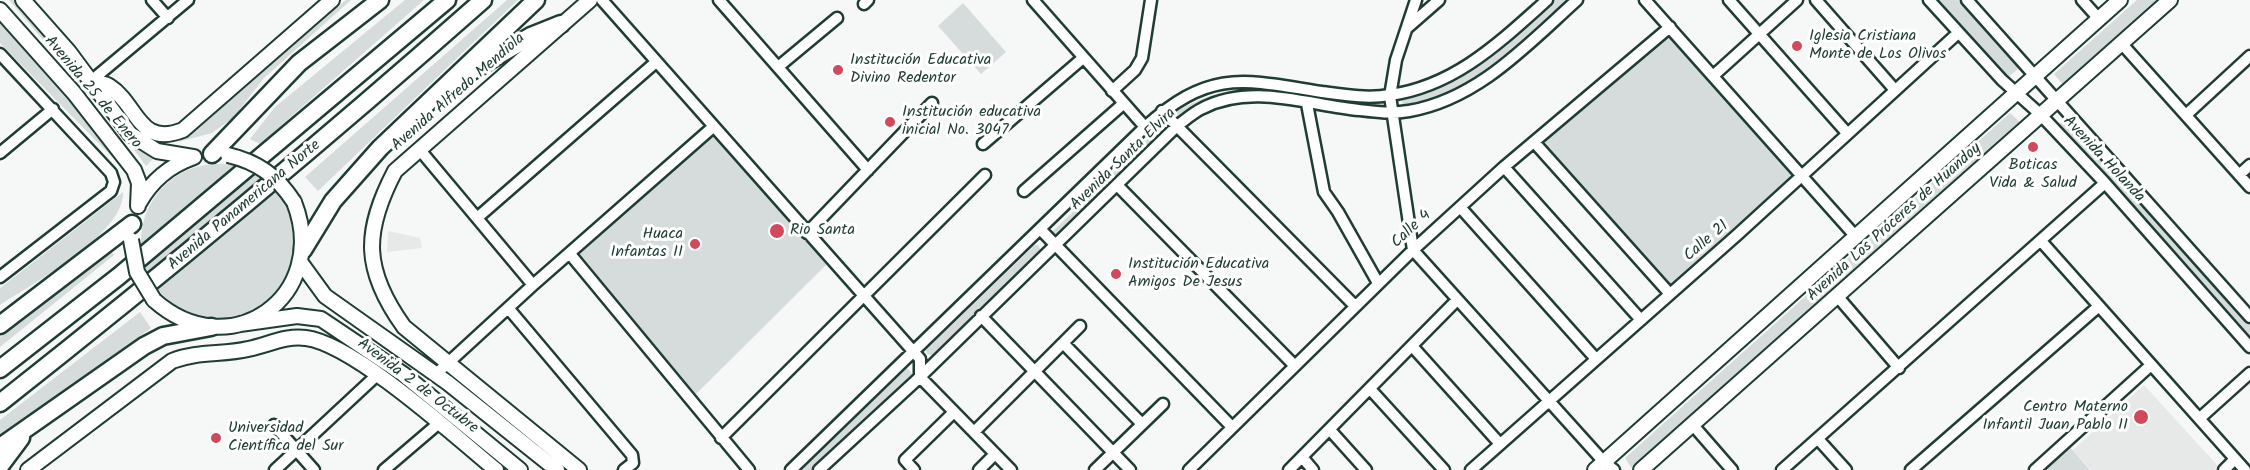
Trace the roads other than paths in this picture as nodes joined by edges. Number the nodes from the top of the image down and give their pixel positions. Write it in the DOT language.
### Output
graph roads {
  1 [pos="23,0"];
  2 [pos="152,0"];
  3 [pos="188,0"];
  4 [pos="332,0"];
  5 [pos="362,0"];
  6 [pos="380,0"];
  7 [pos="447,0"];
  8 [pos="483,0"];
  9 [pos="536,0"];
  10 [pos="590,0"];
  11 [pos="602,0"];
  12 [pos="1033,0"];
  13 [pos="1141,0"];
  14 [pos="1416,0"];
  15 [pos="1439,0"];
  16 [pos="1547,0"];
  17 [pos="1577,0"];
  18 [pos="1645,0"];
  19 [pos="1729,0"];
  20 [pos="1797,0"];
  21 [pos="1816,0"];
  22 [pos="1929,0"];
  23 [pos="1967,0"];
  24 [pos="2082,0"];
  25 [pos="2120,0"];
  26 [pos="2170,0"];
  27 [pos="720,1"];
  28 [pos="1150,5"];
  29 [pos="0,10"];
  30 [pos="168,18"];
  31 [pos="837,18"];
  32 [pos="2099,19"];
  33 [pos="350,23"];
  34 [pos="561,24"];
  35 [pos="1670,27"];
  36 [pos="1404,30"];
  37 [pos="1958,33"];
  38 [pos="1759,34"];
  39 [pos="2122,44"];
  40 [pos="0,54"];
  41 [pos="2250,56"];
  42 [pos="1083,58"];
  43 [pos="656,62"];
  44 [pos="778,67"];
  45 [pos="1713,76"];
  46 [pos="2036,77"];
  47 [pos="91,81"];
  48 [pos="1895,90"];
  49 [pos="438,91"];
  50 [pos="1112,91"];
  51 [pos="2018,92"];
  52 [pos="1390,96"];
  53 [pos="2057,98"];
  54 [pos="932,103"];
  55 [pos="1123,104"];
  56 [pos="1307,104"];
  57 [pos="53,109"];
  58 [pos="1162,111"];
  59 [pos="1392,114"];
  60 [pos="2040,114"];
  61 [pos="2186,115"];
  62 [pos="1177,126"];
  63 [pos="713,127"];
  64 [pos="1144,127"];
  65 [pos="1847,133"];
  66 [pos="1534,142"];
  67 [pos="983,144"];
  68 [pos="420,150"];
  69 [pos="0,153"];
  70 [pos="220,155"];
  71 [pos="193,158"];
  72 [pos="2250,165"];
  73 [pos="1504,167"];
  74 [pos="868,170"];
  75 [pos="986,175"];
  76 [pos="2239,175"];
  77 [pos="1801,176"];
  78 [pos="2105,183"];
  79 [pos="1118,186"];
  80 [pos="2250,187"];
  81 [pos="1024,191"];
  82 [pos="138,206"];
  83 [pos="1460,207"];
  84 [pos="477,218"];
  85 [pos="1041,230"];
  86 [pos="132,232"];
  87 [pos="807,233"];
  88 [pos="1857,238"];
  89 [pos="2041,241"];
  90 [pos="1057,246"];
  91 [pos="1413,250"];
  92 [pos="570,254"];
  93 [pos="302,257"];
  94 [pos="0,277"];
  95 [pos="1378,283"];
  96 [pos="533,285"];
  97 [pos="1670,294"];
  98 [pos="864,297"];
  99 [pos="1838,297"];
  100 [pos="1457,300"];
  101 [pos="1354,305"];
  102 [pos="2099,306"];
  103 [pos="509,309"];
  104 [pos="981,316"];
  105 [pos="2250,317"];
  106 [pos="4,320"];
  107 [pos="1641,320"];
  108 [pos="240,324"];
  109 [pos="1080,326"];
  110 [pos="211,327"];
  111 [pos="1063,343"];
  112 [pos="1412,346"];
  113 [pos="2250,347"];
  114 [pos="913,351"];
  115 [pos="1596,359"];
  116 [pos="447,364"];
  117 [pos="1294,365"];
  118 [pos="2151,365"];
  119 [pos="1899,368"];
  120 [pos="0,369"];
  121 [pos="396,370"];
  122 [pos="1035,371"];
  123 [pos="2250,373"];
  124 [pos="436,374"];
  125 [pos="920,377"];
  126 [pos="382,379"];
  127 [pos="1371,390"];
  128 [pos="1549,401"];
  129 [pos="0,403"];
  130 [pos="1162,405"];
  131 [pos="954,412"];
  132 [pos="2200,418"];
  133 [pos="438,423"];
  134 [pos="1142,424"];
  135 [pos="1692,424"];
  136 [pos="31,425"];
  137 [pos="274,425"];
  138 [pos="1232,427"];
  139 [pos="1330,430"];
  140 [pos="974,432"];
  141 [pos="721,438"];
  142 [pos="1818,439"];
  143 [pos="1500,444"];
  144 [pos="0,447"];
  145 [pos="297,451"];
  146 [pos="1113,453"];
  147 [pos="995,454"];
  148 [pos="1302,457"];
  149 [pos="2235,459"];
  150 [pos="0,466"];
  151 [pos="1604,467"];
  152 [pos="28,470"];
  153 [pos="274,470"];
  154 [pos="314,470"];
  155 [pos="384,470"];
  156 [pos="496,470"];
  157 [pos="520,470"];
  158 [pos="557,470"];
  159 [pos="579,470"];
  160 [pos="624,470"];
  161 [pos="749,470"];
  162 [pos="790,470"];
  163 [pos="819,470"];
  164 [pos="914,470"];
  165 [pos="979,470"];
  166 [pos="1011,470"];
  167 [pos="1095,470"];
  168 [pos="1130,470"];
  169 [pos="1189,470"];
  170 [pos="1289,470"];
  171 [pos="1313,470"];
  172 [pos="1366,470"];
  173 [pos="1444,470"];
  174 [pos="1471,470"];
  175 [pos="1641,470"];
  176 [pos="1732,470"];
  177 [pos="1782,470"];
  178 [pos="1846,470"];
  179 [pos="1911,470"];
  180 [pos="2035,470"];
  181 [pos="2224,470"];
  182 [pos="2245,470"];
  1 -- 47 [label="main road, Avenida 25 de Enero"];
  2 -- 30 [label="street"];
  3 -- 30 [label="street"];
  4 -- 47 [label="main road, Avenida 25 de Enero"];
  5 -- 33 [label="highway"];
  6 -- 33 [label="highway"];
  7 -- 120 [label="highway, Avenida Panamericana Norte"];
  8 -- 129 [label="highway, Avenida Panamericana Norte"];
  9 -- 49 [label="highway"];
  10 -- 34 [label="main road, Avenida Alfredo Mendiola"];
  11 -- 43 [label="street"];
  12 -- 42 [label="street"];
  13 -- 28 [label="street"];
  14 -- 36 [label="street"];
  15 -- 36 [label="street"];
  16 -- 52 [label="street, Avenida Santa Elvira"];
  17 -- 59 [label="street, Avenida Santa Elvira"];
  18 -- 35 [label="street"];
  19 -- 38 [label="street"];
  20 -- 38 [label="street"];
  21 -- 48 [label="street"];
  22 -- 37 [label="street, Avenida Holanda"];
  23 -- 46 [label="street, Avenida Holanda"];
  24 -- 32 [label="street"];
  25 -- 32 [label="main road, Avenida Los Próceres de Huandoy"];
  26 -- 39 [label="main road, Avenida Los Próceres de Huandoy"];
  27 -- 44 [label="street"];
  28 -- 50 [label="street"];
  29 -- 82 [label="main road, Avenida 25 de Enero"];
  30 -- 47 [label="street"];
  31 -- 44 [label="street"];
  32 -- 46 [label="main road, Avenida Los Próceres de Huandoy"];
  33 -- 70 [label="highway"];
  34 -- 49 [label="highway"];
  34 -- 68 [label="main road, Avenida Alfredo Mendiola"];
  35 -- 45 [label="street"];
  35 -- 66 [label="street, Calle 4"];
  36 -- 52 [label="street"];
  37 -- 48 [label="street, Calle 21"];
  37 -- 51 [label="street, Avenida Holanda"];
  38 -- 45 [label="street"];
  38 -- 65 [label="street"];
  39 -- 53 [label="main road, Avenida Los Próceres de Huandoy"];
  39 -- 61 [label="street"];
  40 -- 57 [label="street"];
  41 -- 61 [label="street"];
  42 -- 50 [label="street"];
  42 -- 67 [label="street"];
  43 -- 63 [label="street"];
  43 -- 84 [label="street"];
  44 -- 74 [label="street"];
  45 -- 77 [label="street"];
  46 -- 51 [label="main road, Avenida Los Próceres de Huandoy"];
  46 -- 53 [label="street, Avenida Holanda"];
  47 -- 71 [label="main road, Avenida 25 de Enero"];
  48 -- 65 [label="street, Calle 21"];
  49 -- 93 [label="highway"];
  50 -- 55 [label="street"];
  51 -- 60 [label="street, Avenida Holanda"];
  51 -- 88 [label="main road, Avenida Los Próceres de Huandoy"];
  52 -- 58 [label="street, Avenida Santa Elvira"];
  52 -- 59 [label="street"];
  53 -- 60 [label="main road, Avenida Los Próceres de Huandoy"];
  53 -- 105 [label="street, Avenida Holanda"];
  54 -- 74 [label="street"];
  55 -- 64 [label="street"];
  55 -- 81 [label="street"];
  56 -- 59 [label="street, Avenida Santa Elvira"];
  56 -- 62 [label="street, Avenida Santa Elvira"];
  56 -- 95 [label="street"];
  57 -- 69 [label="street"];
  57 -- 94 [label="street"];
  58 -- 62 [label="street"];
  58 -- 64 [label="street, Avenida Santa Elvira"];
  59 -- 91 [label="street"];
  60 -- 78 [label="street, Avenida Holanda"];
  60 -- 99 [label="main road, Avenida Los Próceres de Huandoy"];
  61 -- 76 [label="street"];
  62 -- 79 [label="street, Avenida Santa Elvira"];
  62 -- 101 [label="street"];
  63 -- 87 [label="street"];
  63 -- 92 [label="street"];
  64 -- 85 [label="street, Avenida Santa Elvira"];
  65 -- 77 [label="street, Calle 21"];
  66 -- 73 [label="street, Calle 4"];
  66 -- 97 [label="street"];
  68 -- 84 [label="street"];
  68 -- 116 [label="main road, Avenida Alfredo Mendiola"];
  70 -- 71 [label="main road"];
  70 -- 93 [label="main road, bridge"];
  71 -- 82 [label="main road"];
  72 -- 76 [label="street"];
  73 -- 83 [label="street, Calle 4"];
  73 -- 107 [label="street"];
  74 -- 87 [label="street"];
  75 -- 98 [label="street"];
  76 -- 80 [label="street"];
  77 -- 88 [label="street"];
  77 -- 97 [label="street, Calle 21"];
  78 -- 89 [label="street"];
  78 -- 113 [label="street, Avenida Holanda"];
  79 -- 90 [label="street, Avenida Santa Elvira"];
  79 -- 117 [label="street"];
  82 -- 86 [label="main road"];
  83 -- 91 [label="street, Calle 4"];
  83 -- 115 [label="street"];
  84 -- 96 [label="street"];
  85 -- 90 [label="street"];
  85 -- 114 [label="street, Avenida Santa Elvira"];
  86 -- 106 [label="highway"];
  86 -- 110 [label="main road, bridge"];
  87 -- 98 [label="street"];
  88 -- 151 [label="main road, Avenida Los Próceres de Huandoy"];
  89 -- 102 [label="street"];
  89 -- 119 [label="street"];
  90 -- 104 [label="street, Avenida Santa Elvira"];
  90 -- 138 [label="street"];
  91 -- 95 [label="street, Calle 4"];
  91 -- 100 [label="street"];
  92 -- 96 [label="street"];
  92 -- 141 [label="street"];
  93 -- 108 [label="main road"];
  93 -- 124 [label="main road, Avenida 2 de Octubre"];
  95 -- 101 [label="street, Calle 4"];
  96 -- 103 [label="street"];
  97 -- 107 [label="street, Calle 21"];
  98 -- 114 [label="street"];
  98 -- 141 [label="street"];
  99 -- 119 [label="street"];
  99 -- 135 [label="main road, Avenida Los Próceres de Huandoy"];
  100 -- 112 [label="street"];
  100 -- 128 [label="street"];
  101 -- 117 [label="street, Calle 4"];
  102 -- 118 [label="street"];
  102 -- 179 [label="street"];
  103 -- 116 [label="street"];
  103 -- 160 [label="street"];
  104 -- 122 [label="street"];
  104 -- 125 [label="street, Avenida Santa Elvira"];
  107 -- 115 [label="street, Calle 21"];
  108 -- 110 [label="main road"];
  108 -- 121 [label="main road, Avenida 2 de Octubre"];
  109 -- 111 [label="street"];
  110 -- 136 [label="highway"];
  111 -- 122 [label="street"];
  111 -- 134 [label="street"];
  112 -- 127 [label="street"];
  112 -- 143 [label="street"];
  114 -- 125 [label="street"];
  114 -- 162 [label="street, Avenida Santa Elvira"];
  115 -- 128 [label="street, Calle 21"];
  116 -- 124 [label="street"];
  116 -- 159 [label="main road"];
  117 -- 138 [label="street, Calle 4"];
  118 -- 132 [label="street"];
  118 -- 180 [label="street"];
  119 -- 142 [label="street"];
  121 -- 126 [label="main road"];
  121 -- 157 [label="main road, Avenida 2 de Octubre"];
  122 -- 140 [label="street"];
  122 -- 146 [label="street"];
  123 -- 132 [label="street"];
  124 -- 158 [label="main road, Avenida 2 de Octubre"];
  125 -- 131 [label="street"];
  125 -- 163 [label="street, Avenida Santa Elvira"];
  126 -- 133 [label="main road, Avenida 2 de Octubre"];
  126 -- 145 [label="street"];
  126 -- 152 [label="main road, Avenida 2 de Octubre"];
  127 -- 139 [label="street"];
  127 -- 173 [label="street"];
  128 -- 143 [label="street, Calle 21"];
  128 -- 151 [label="street"];
  130 -- 134 [label="street"];
  131 -- 140 [label="street"];
  131 -- 164 [label="street"];
  132 -- 149 [label="street"];
  133 -- 155 [label="street"];
  133 -- 156 [label="main road, Avenida 2 de Octubre"];
  134 -- 146 [label="street"];
  135 -- 175 [label="main road, Avenida Los Próceres de Huandoy"];
  135 -- 176 [label="street"];
  136 -- 144 [label="highway"];
  136 -- 150 [label="highway"];
  137 -- 145 [label="street"];
  138 -- 169 [label="street, Calle 4"];
  139 -- 148 [label="street"];
  139 -- 172 [label="street"];
  140 -- 147 [label="street"];
  141 -- 161 [label="street"];
  142 -- 177 [label="street"];
  142 -- 178 [label="street"];
  143 -- 174 [label="street, Calle 21"];
  145 -- 153 [label="street"];
  145 -- 154 [label="street"];
  146 -- 167 [label="street"];
  146 -- 168 [label="street"];
  147 -- 165 [label="street"];
  147 -- 166 [label="street"];
  148 -- 170 [label="street"];
  148 -- 171 [label="street"];
  149 -- 181 [label="street"];
  149 -- 182 [label="street"];
}
